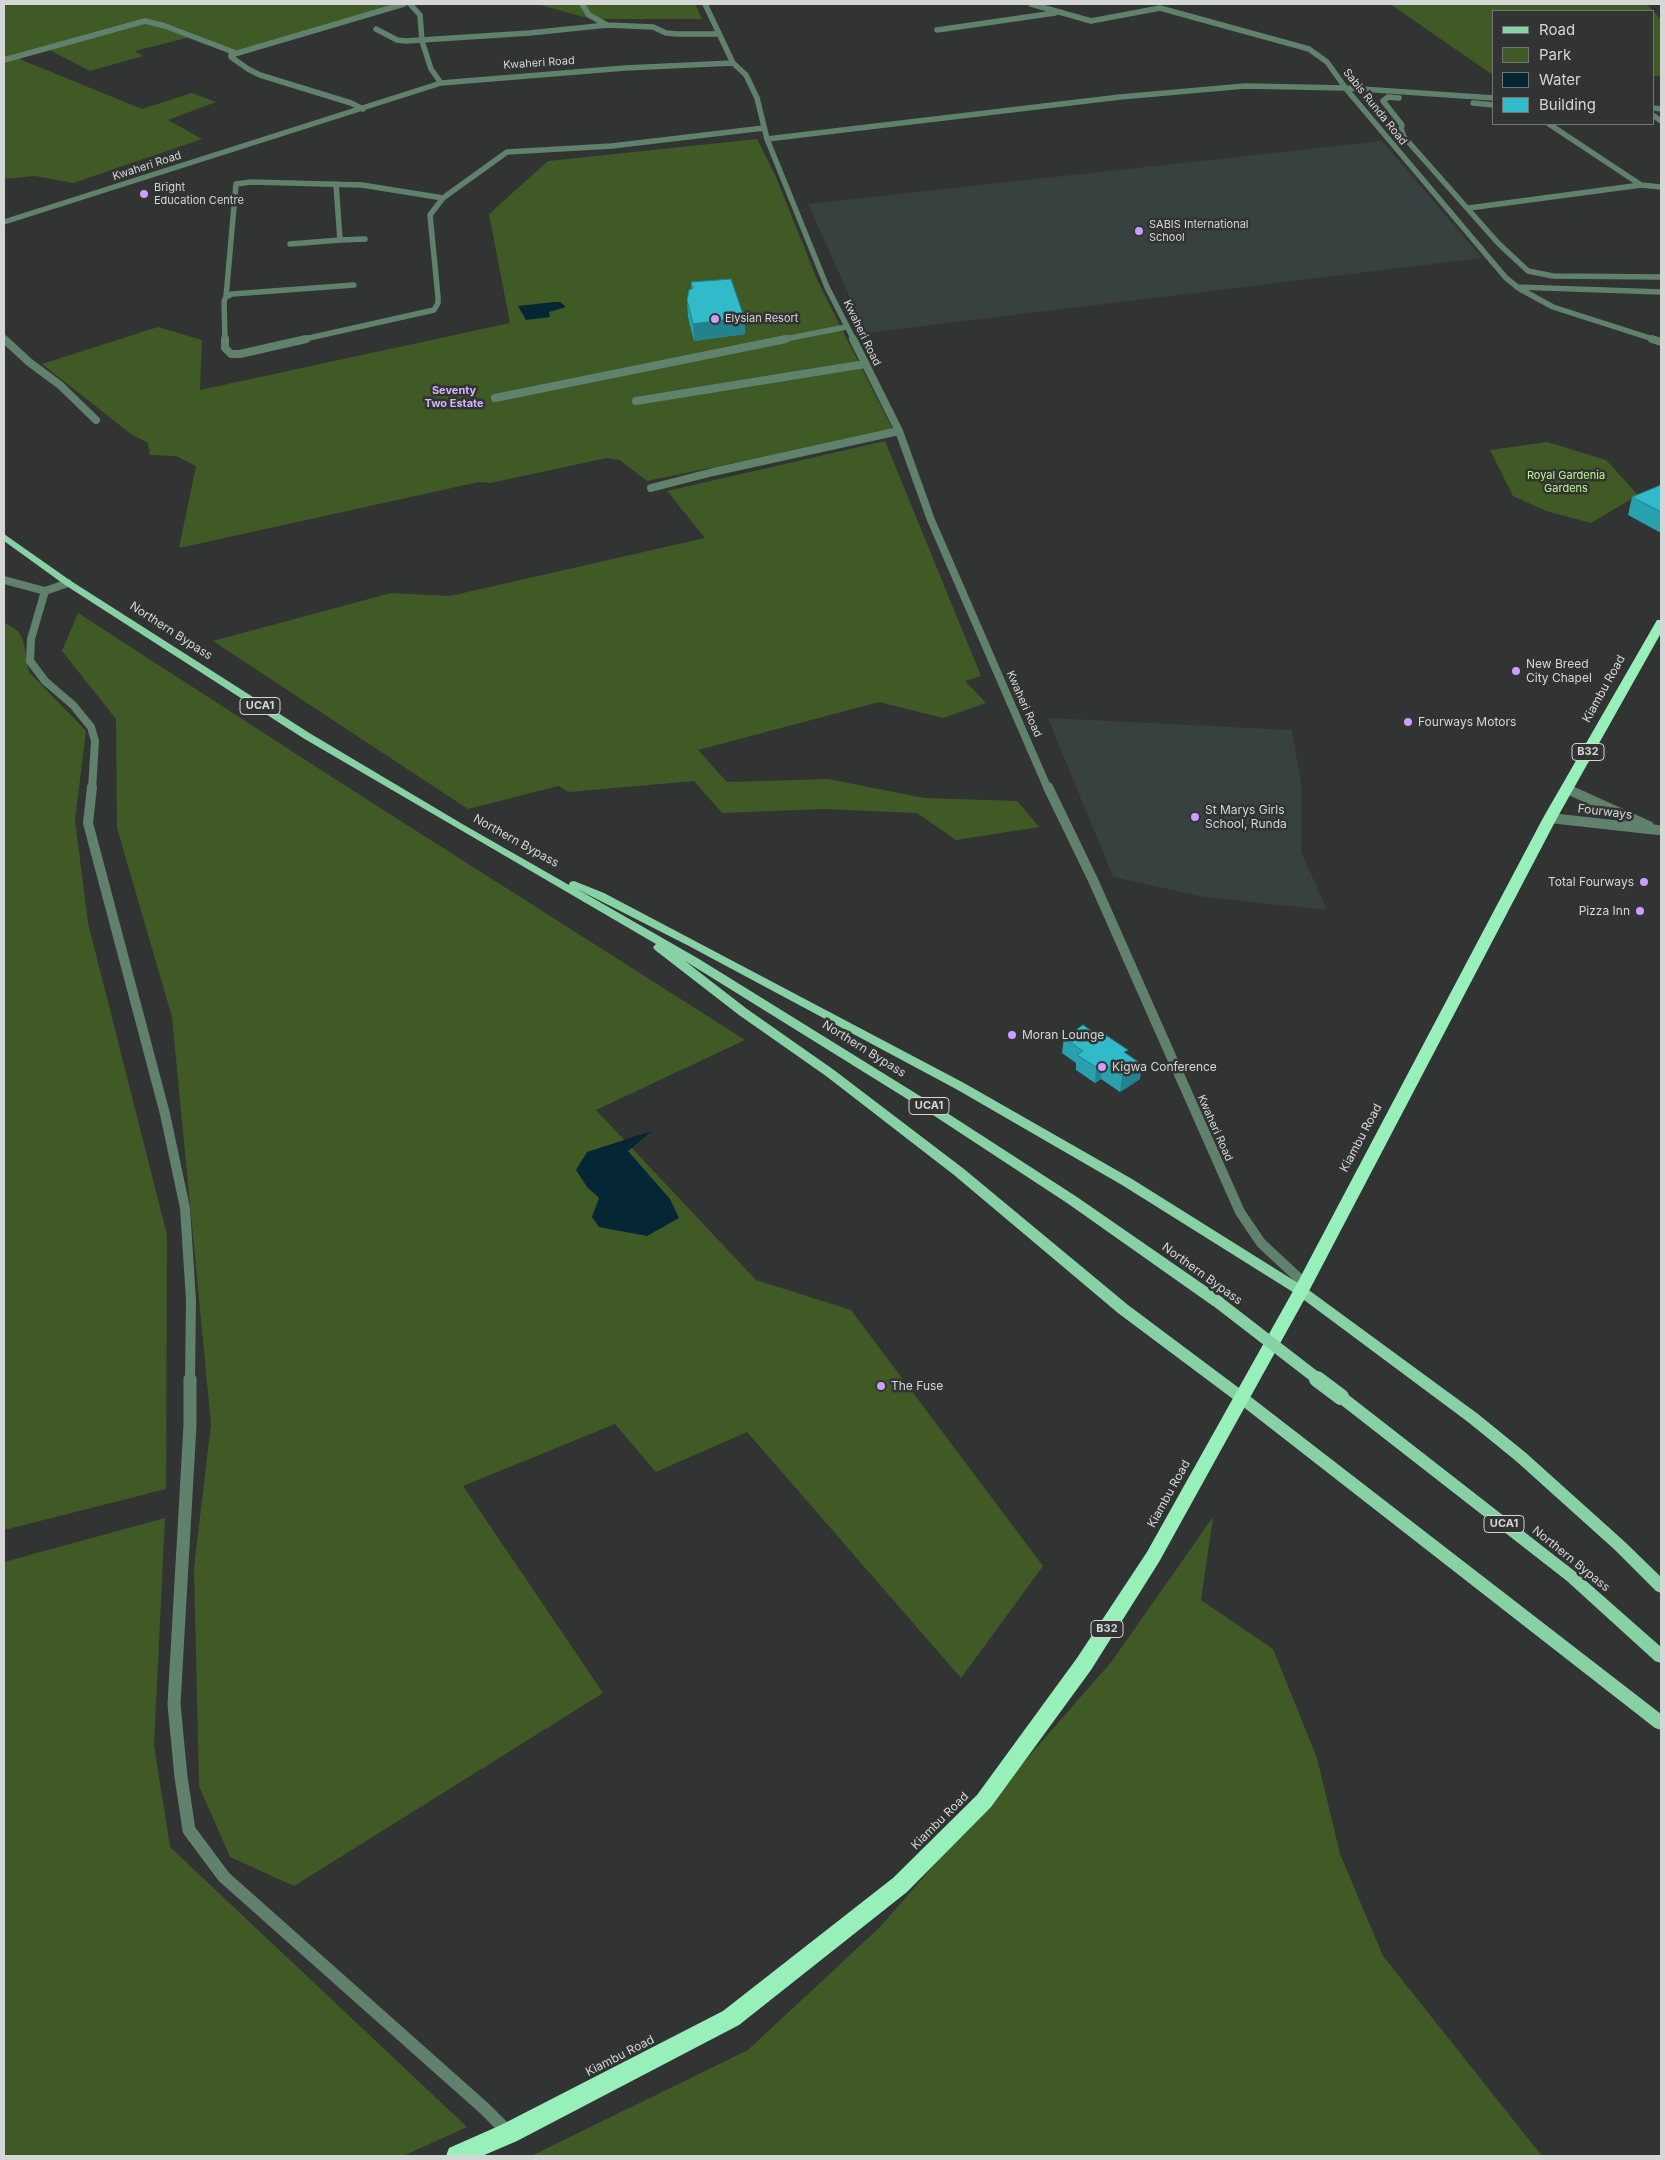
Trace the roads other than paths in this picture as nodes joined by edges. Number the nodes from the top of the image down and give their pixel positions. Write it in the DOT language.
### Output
graph roads {
  1 [pos="404,4"];
  2 [pos="410,4"];
  3 [pos="582,4"];
  4 [pos="705,4"];
  5 [pos="1031,4"];
  6 [pos="1058,12"];
  7 [pos="607,25"];
  8 [pos="376,30"];
  9 [pos="937,30"];
  10 [pos="719,34"];
  11 [pos="422,41"];
  12 [pos="236,53"];
  13 [pos="4,60"];
  14 [pos="733,63"];
  15 [pos="441,83"];
  16 [pos="1346,88"];
  17 [pos="1492,98"];
  18 [pos="1492,105"];
  19 [pos="364,109"];
  20 [pos="1551,125"];
  21 [pos="766,133"];
  22 [pos="336,184"];
  23 [pos="1641,185"];
  24 [pos="1661,187"];
  25 [pos="442,198"];
  26 [pos="1469,208"];
  27 [pos="4,222"];
  28 [pos="365,239"];
  29 [pos="340,240"];
  30 [pos="290,244"];
  31 [pos="1661,278"];
  32 [pos="354,285"];
  33 [pos="1516,287"];
  34 [pos="1661,292"];
  35 [pos="226,296"];
  36 [pos="846,327"];
  37 [pos="4,338"];
  38 [pos="1661,342"];
  39 [pos="865,364"];
  40 [pos="495,398"];
  41 [pos="636,401"];
  42 [pos="96,420"];
  43 [pos="899,431"];
  44 [pos="652,488"];
  45 [pos="4,537"];
  46 [pos="4,580"];
  47 [pos="68,583"];
  48 [pos="44,591"];
  49 [pos="1661,624"];
  50 [pos="1567,789"];
  51 [pos="1550,818"];
  52 [pos="1659,831"];
  53 [pos="524,862"];
  54 [pos="630,924"];
  55 [pos="1302,1287"];
  56 [pos="1242,1398"];
  57 [pos="1661,1587"];
  58 [pos="1661,1656"];
  59 [pos="1661,1723"];
  60 [pos="509,2133"];
  61 [pos="457,2156"];
  1 -- 12 [label="street"];
  2 -- 11 [label="street"];
  3 -- 7 [label="street"];
  4 -- 10 [label="street"];
  5 -- 6 [label="street, Sabis Runda Road"];
  6 -- 9 [label="street"];
  6 -- 16 [label="street, Sabis Runda Road"];
  7 -- 10 [label="street"];
  7 -- 11 [label="street"];
  8 -- 11 [label="street"];
  10 -- 14 [label="street"];
  11 -- 15 [label="street"];
  12 -- 13 [label="street"];
  12 -- 19 [label="street"];
  14 -- 15 [label="street, Kwaheri Road"];
  14 -- 21 [label="street, Kwaheri Road"];
  15 -- 19 [label="street, Kwaheri Road"];
  16 -- 17 [label="street"];
  16 -- 21 [label="street"];
  16 -- 33 [label="street, Sabis Runda Road"];
  18 -- 26 [label="street"];
  19 -- 27 [label="street, Kwaheri Road"];
  20 -- 23 [label="street"];
  21 -- 25 [label="street"];
  21 -- 36 [label="street, Kwaheri Road"];
  22 -- 25 [label="street"];
  22 -- 29 [label="street"];
  22 -- 35 [label="street"];
  23 -- 24 [label="street"];
  23 -- 26 [label="street"];
  25 -- 35 [label="street"];
  26 -- 31 [label="street"];
  28 -- 29 [label="street"];
  29 -- 30 [label="street"];
  32 -- 35 [label="street"];
  33 -- 34 [label="street"];
  33 -- 38 [label="street, Sabis Runda Road"];
  36 -- 39 [label="street, Kwaheri Road"];
  36 -- 40 [label="street"];
  37 -- 42 [label="street"];
  39 -- 41 [label="street"];
  39 -- 43 [label="street, Kwaheri Road"];
  43 -- 44 [label="street"];
  43 -- 55 [label="street, Kwaheri Road"];
  45 -- 47 [label="main road, Northern Bypass / UCA1"];
  46 -- 48 [label="street"];
  47 -- 48 [label="street"];
  47 -- 53 [label="main road, Northern Bypass / UCA1"];
  48 -- 60 [label="street"];
  49 -- 50 [label="highway, Kiambu Road / B32"];
  50 -- 51 [label="highway, Kiambu Road / B32"];
  50 -- 52 [label="street, Fourways"];
  51 -- 52 [label="street, Fourways"];
  51 -- 55 [label="highway, Kiambu Road / B32"];
  53 -- 54 [label="main road, Northern Bypass / UCA1"];
  53 -- 55 [label="main road"];
  54 -- 56 [label="main road"];
  54 -- 58 [label="main road, Northern Bypass / UCA1, bridge"];
  55 -- 56 [label="highway, Kiambu Road / B32"];
  55 -- 57 [label="main road"];
  56 -- 59 [label="main road"];
  56 -- 60 [label="highway, Kiambu Road / B32"];
  60 -- 61 [label="highway, Kiambu Road / B32"];
}
